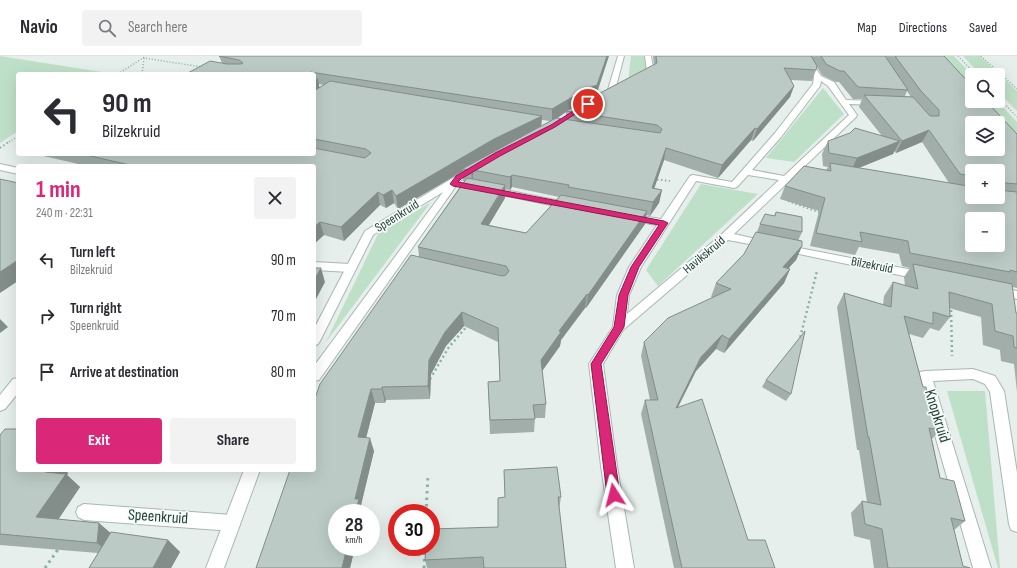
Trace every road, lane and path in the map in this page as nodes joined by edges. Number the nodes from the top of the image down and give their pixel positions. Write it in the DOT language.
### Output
graph roads {
  1 [pos="146,56"];
  2 [pos="621,56"];
  3 [pos="648,56"];
  4 [pos="804,56"];
  5 [pos="958,56"];
  6 [pos="981,56"];
  7 [pos="144,58"];
  8 [pos="208,68"];
  9 [pos="969,68"];
  10 [pos="121,72"];
  11 [pos="142,72"];
  12 [pos="818,77"];
  13 [pos="638,80"];
  14 [pos="1017,89"];
  15 [pos="596,101"];
  16 [pos="843,102"];
  17 [pos="881,103"];
  18 [pos="1005,104"];
  19 [pos="1017,116"];
  20 [pos="16,137"];
  21 [pos="0,148"];
  22 [pos="484,162"];
  23 [pos="0,167"];
  24 [pos="16,171"];
  25 [pos="745,172"];
  26 [pos="648,179"];
  27 [pos="787,179"];
  28 [pos="458,182"];
  29 [pos="691,182"];
  30 [pos="476,188"];
  31 [pos="771,195"];
  32 [pos="583,208"];
  33 [pos="822,214"];
  34 [pos="620,215"];
  35 [pos="664,223"];
  36 [pos="726,236"];
  37 [pos="817,254"];
  38 [pos="398,261"];
  39 [pos="412,264"];
  40 [pos="316,266"];
  41 [pos="350,268"];
  42 [pos="934,278"];
  43 [pos="987,289"];
  44 [pos="1017,295"];
  45 [pos="951,300"];
  46 [pos="468,324"];
  47 [pos="619,327"];
  48 [pos="316,337"];
  49 [pos="798,344"];
  50 [pos="316,373"];
  51 [pos="953,374"];
  52 [pos="430,379"];
  53 [pos="16,385"];
  54 [pos="0,405"];
  55 [pos="251,472"];
  56 [pos="428,474"];
  57 [pos="426,504"];
  58 [pos="84,512"];
  59 [pos="232,522"];
  60 [pos="1017,524"];
  61 [pos="62,543"];
  62 [pos="425,556"];
  63 [pos="45,568"];
  64 [pos="215,568"];
  65 [pos="424,568"];
  66 [pos="625,568"];
  67 [pos="982,568"];
  1 -- 7 [label="path"];
  2 -- 15 [label="street"];
  3 -- 13 [label="street"];
  4 -- 12 [label="street, Havikskruid"];
  5 -- 9 [label="path"];
  6 -- 14 [label="path"];
  7 -- 8 [label="path"];
  7 -- 10 [label="path"];
  7 -- 11 [label="path"];
  12 -- 16 [label="street, Havikskruid"];
  12 -- 25 [label="street"];
  16 -- 17 [label="street"];
  16 -- 27 [label="street, Havikskruid"];
  18 -- 19 [label="path"];
  20 -- 21 [label="path"];
  22 -- 28 [label="street, Speenkruid"];
  23 -- 24 [label="street"];
  25 -- 27 [label="street"];
  25 -- 29 [label="street"];
  26 -- 29 [label="path"];
  27 -- 31 [label="street, Havikskruid"];
  28 -- 38 [label="street, Speenkruid"];
  28 -- 41 [label="street, Speenkruid"];
  29 -- 35 [label="street, Havikskruid"];
  30 -- 32 [label="street"];
  31 -- 33 [label="path"];
  31 -- 36 [label="street, Havikskruid"];
  34 -- 35 [label="street"];
  35 -- 47 [label="street, Havikskruid"];
  36 -- 37 [label="street, Bilzekruid"];
  36 -- 47 [label="street, Havikskruid"];
  37 -- 42 [label="street, Bilzekruid"];
  37 -- 49 [label="path"];
  38 -- 39 [label="street"];
  38 -- 50 [label="street, Speenkruid"];
  40 -- 41 [label="street"];
  41 -- 48 [label="street, Speenkruid"];
  43 -- 44 [label="street"];
  45 -- 51 [label="path"];
  46 -- 52 [label="path"];
  47 -- 66 [label="street, Havikskruid"];
  51 -- 60 [label="street, Knopkruid"];
  51 -- 67 [label="street, Knopkruid"];
  53 -- 54 [label="street"];
  55 -- 59 [label="street"];
  56 -- 57 [label="path"];
  58 -- 59 [label="street, Speenkruid"];
  59 -- 64 [label="street"];
  61 -- 63 [label="path"];
  62 -- 65 [label="path"];
}
